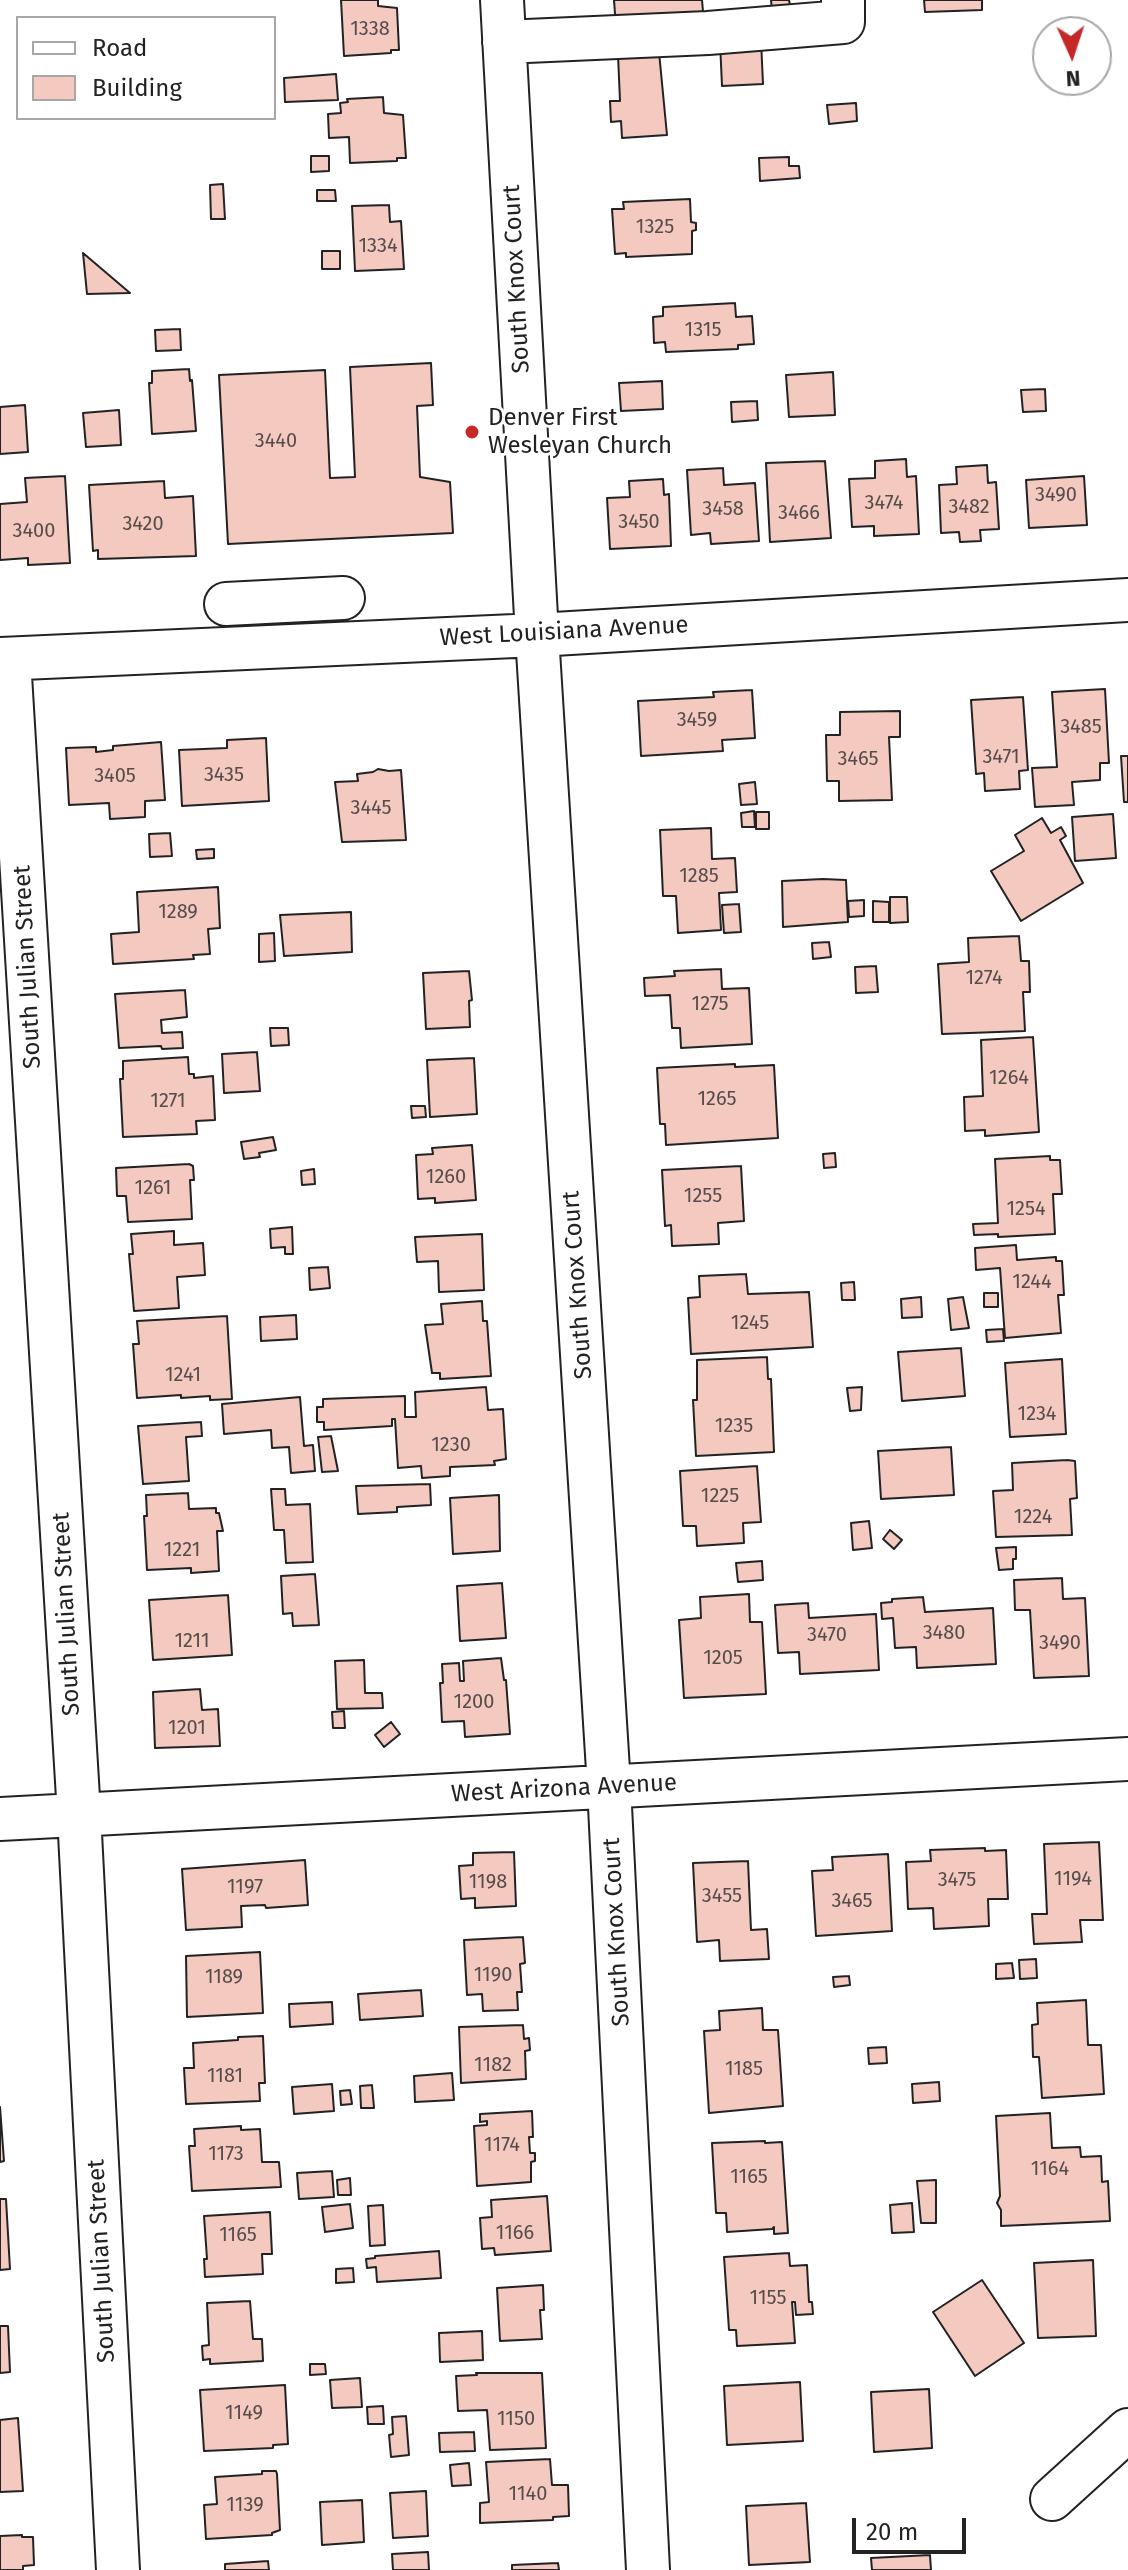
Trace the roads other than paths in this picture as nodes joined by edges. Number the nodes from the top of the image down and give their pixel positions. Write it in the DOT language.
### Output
graph roads {
  1 [pos="502,0"];
  2 [pos="843,0"];
  3 [pos="504,42"];
  4 [pos="343,598"];
  5 [pos="1128,600"];
  6 [pos="226,604"];
  7 [pos="537,635"];
  8 [pos="5,659"];
  9 [pos="1128,1759"];
  10 [pos="609,1786"];
  11 [pos="79,1814"];
  12 [pos="0,1819"];
  13 [pos="1128,2430"];
  14 [pos="1052,2499"];
  15 [pos="118,2570"];
  16 [pos="648,2570"];
  1 -- 3 [label="street, South Knox Court"];
  2 -- 3 [label="street"];
  3 -- 7 [label="street, South Knox Court"];
  4 -- 6 [label="street"];
  5 -- 7 [label="street, West Louisiana Avenue"];
  7 -- 8 [label="street, West Louisiana Avenue"];
  7 -- 10 [label="street, South Knox Court"];
  8 -- 11 [label="street, South Julian Street"];
  9 -- 10 [label="street, West Arizona Avenue"];
  10 -- 11 [label="street, West Arizona Avenue"];
  10 -- 16 [label="street, South Knox Court"];
  11 -- 12 [label="street, West Arizona Avenue"];
  11 -- 15 [label="street, South Julian Street"];
  13 -- 14 [label="street"];
}
